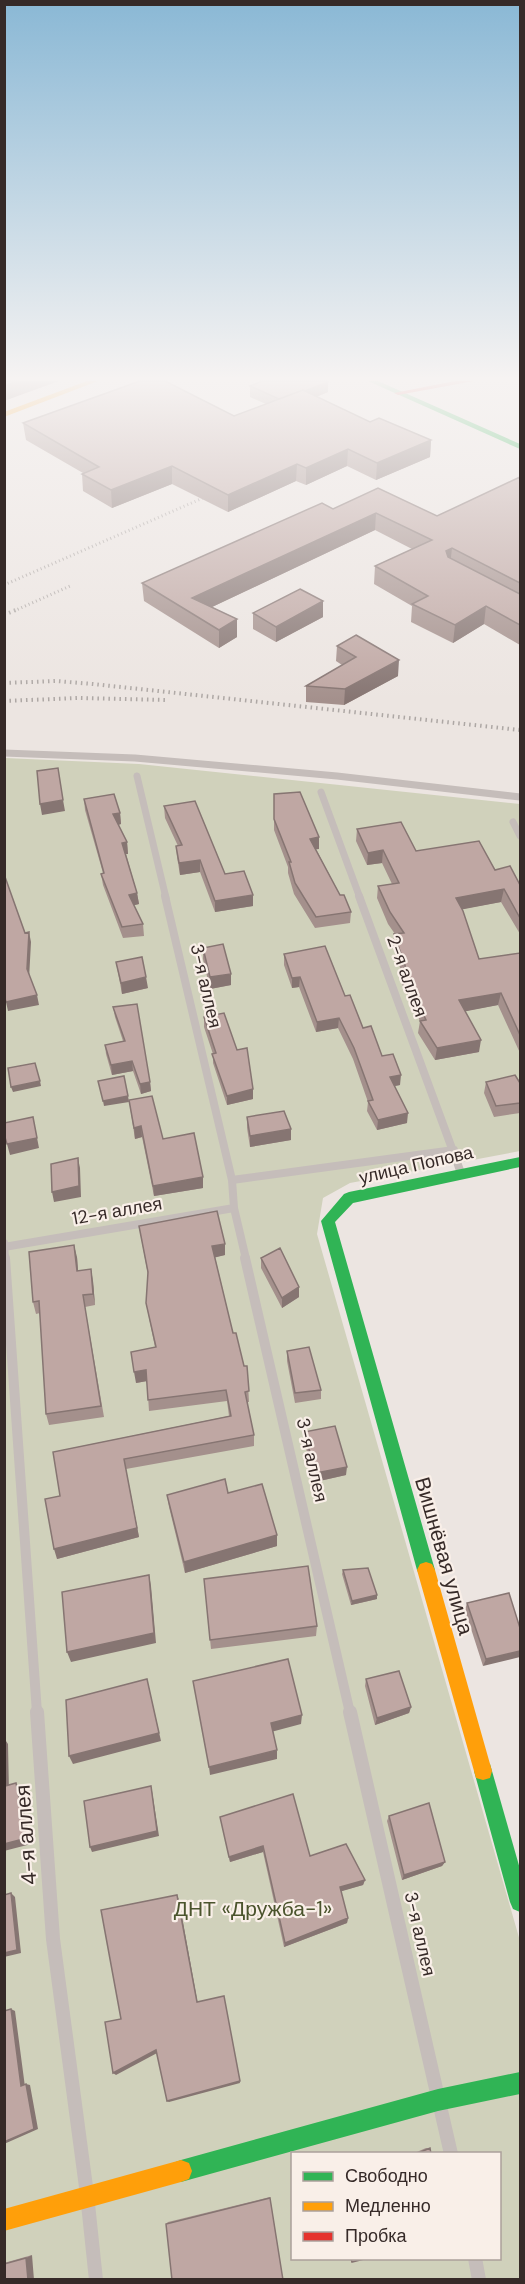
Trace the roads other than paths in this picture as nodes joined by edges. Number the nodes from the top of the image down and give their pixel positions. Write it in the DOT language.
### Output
graph roads {
  1 [pos="4,753"];
  2 [pos="137,776"];
  3 [pos="321,792"];
  4 [pos="520,797"];
  5 [pos="513,822"];
  6 [pos="520,836"];
  7 [pos="454,1150"];
  8 [pos="520,1161"];
  9 [pos="461,1173"];
  10 [pos="232,1180"];
  11 [pos="234,1208"];
  12 [pos="328,1221"];
  13 [pos="5,1245"];
  14 [pos="520,1902"];
  15 [pos="520,2083"];
  16 [pos="438,2100"];
  17 [pos="451,2152"];
  18 [pos="88,2197"];
  19 [pos="4,2220"];
  20 [pos="475,2260"];
  21 [pos="96,2280"];
  22 [pos="479,2280"];
  1 -- 4 [label="lane"];
  2 -- 10 [label="lane, 3-я аллея"];
  3 -- 7 [label="lane, 2-я аллея"];
  5 -- 6 [label="lane"];
  7 -- 9 [label="lane, 2-я аллея"];
  7 -- 10 [label="lane"];
  8 -- 9 [label="street, улица Попова"];
  9 -- 12 [label="street, улица Попова"];
  10 -- 11 [label="lane, 3-я аллея"];
  11 -- 13 [label="lane, 12-я аллея"];
  11 -- 16 [label="lane, 3-я аллея"];
  12 -- 14 [label="street, Вишнёвая улица"];
  13 -- 18 [label="lane, 4-я аллея"];
  15 -- 16 [label="street"];
  16 -- 17 [label="lane, 3-я аллея"];
  16 -- 18 [label="street"];
  18 -- 19 [label="street"];
  18 -- 21 [label="lane, 4-я аллея"];
  20 -- 22 [label="lane"];
}
